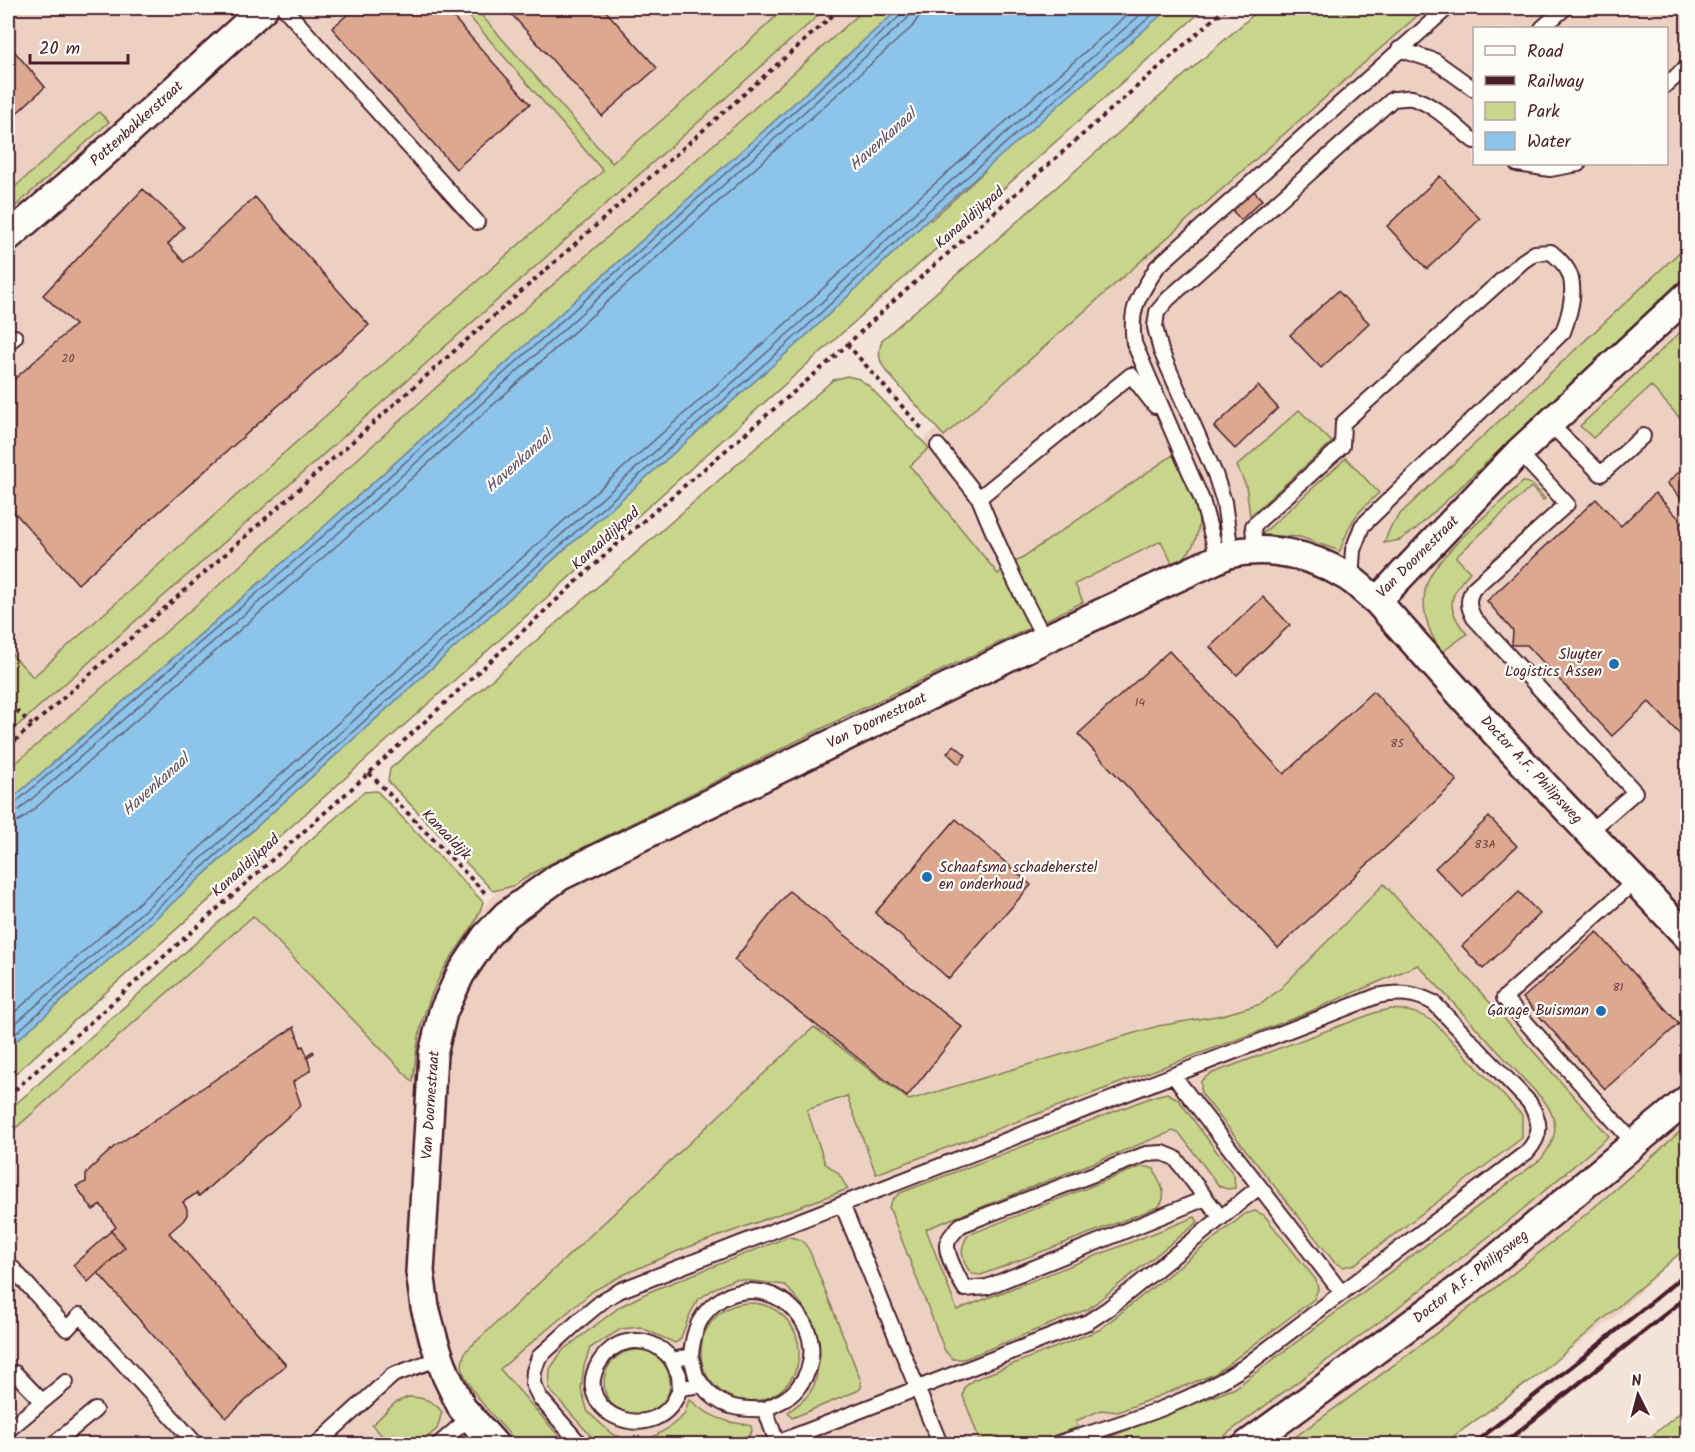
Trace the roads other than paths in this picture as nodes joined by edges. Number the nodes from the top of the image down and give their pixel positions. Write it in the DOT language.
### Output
graph roads {
  1 [pos="264,8"];
  2 [pos="284,8"];
  3 [pos="1447,8"];
  4 [pos="1565,8"];
  5 [pos="1543,27"];
  6 [pos="1400,49"];
  7 [pos="1688,66"];
  8 [pos="1668,83"];
  9 [pos="1473,88"];
  10 [pos="1473,140"];
  11 [pos="1562,165"];
  12 [pos="1546,166"];
  13 [pos="477,222"];
  14 [pos="8,237"];
  15 [pos="1688,295"];
  16 [pos="1168,422"];
  17 [pos="1549,423"];
  18 [pos="1643,436"];
  19 [pos="938,446"];
  20 [pos="1519,452"];
  21 [pos="979,498"];
  22 [pos="1237,543"];
  23 [pos="1351,580"];
  24 [pos="1377,602"];
  25 [pos="1045,639"];
  26 [pos="1589,832"];
  27 [pos="1635,881"];
  28 [pos="1688,937"];
  29 [pos="1173,1075"];
  30 [pos="1688,1099"];
  31 [pos="1634,1143"];
  32 [pos="1259,1187"];
  33 [pos="1206,1198"];
  34 [pos="842,1204"];
  35 [pos="1221,1218"];
  36 [pos="8,1263"];
  37 [pos="1342,1293"];
  38 [pos="691,1356"];
  39 [pos="440,1359"];
  40 [pos="672,1360"];
  41 [pos="8,1379"];
  42 [pos="66,1382"];
  43 [pos="702,1385"];
  44 [pos="680,1388"];
  45 [pos="919,1389"];
  46 [pos="42,1401"];
  47 [pos="765,1409"];
  48 [pos="95,1410"];
  49 [pos="470,1417"];
  50 [pos="8,1430"];
  51 [pos="54,1444"];
  52 [pos="196,1444"];
  53 [pos="317,1444"];
  54 [pos="439,1444"];
  55 [pos="494,1444"];
  56 [pos="580,1444"];
  57 [pos="776,1444"];
  58 [pos="940,1444"];
  59 [pos="1056,1444"];
  60 [pos="1248,1444"];
  1 -- 14 [label="street, Pottenbakkerstraat"];
  2 -- 13 [label="lane"];
  3 -- 6 [label="lane"];
  4 -- 5 [label="lane"];
  6 -- 9 [label="lane"];
  6 -- 16 [label="lane"];
  7 -- 8 [label="lane"];
  10 -- 22 [label="lane"];
  11 -- 12 [label="lane"];
  15 -- 17 [label="street, Van Doornestraat"];
  16 -- 21 [label="lane"];
  16 -- 22 [label="lane"];
  17 -- 18 [label="lane"];
  17 -- 20 [label="street, Van Doornestraat"];
  19 -- 21 [label="lane"];
  20 -- 24 [label="street, Van Doornestraat"];
  20 -- 26 [label="lane"];
  21 -- 25 [label="lane"];
  22 -- 23 [label="street, Van Doornestraat"];
  22 -- 23 [label="lane"];
  22 -- 25 [label="street, Van Doornestraat"];
  23 -- 24 [label="street, Van Doornestraat"];
  24 -- 26 [label="street, Doctor A.F. Philipsweg"];
  25 -- 39 [label="street, Van Doornestraat"];
  26 -- 27 [label="street, Doctor A.F. Philipsweg"];
  27 -- 28 [label="street, Doctor A.F. Philipsweg"];
  27 -- 31 [label="lane"];
  29 -- 32 [label="lane"];
  29 -- 34 [label="lane"];
  29 -- 37 [label="lane"];
  30 -- 31 [label="street, Doctor A.F. Philipsweg"];
  31 -- 60 [label="street, Doctor A.F. Philipsweg"];
  32 -- 35 [label="lane"];
  32 -- 37 [label="lane"];
  33 -- 33 [label="lane"];
  33 -- 35 [label="lane"];
  34 -- 45 [label="lane"];
  34 -- 56 [label="lane"];
  35 -- 45 [label="lane"];
  36 -- 52 [label="lane"];
  37 -- 59 [label="lane"];
  38 -- 40 [label="lane"];
  38 -- 43 [label="lane"];
  38 -- 47 [label="lane"];
  39 -- 49 [label="street, Van Doornestraat"];
  39 -- 53 [label="lane"];
  40 -- 44 [label="lane"];
  40 -- 44 [label="lane"];
  41 -- 46 [label="lane"];
  42 -- 46 [label="lane"];
  43 -- 44 [label="lane"];
  43 -- 47 [label="lane"];
  45 -- 57 [label="lane"];
  45 -- 58 [label="lane"];
  46 -- 50 [label="lane"];
  47 -- 57 [label="lane"];
  48 -- 51 [label="lane"];
  49 -- 54 [label="lane"];
  49 -- 55 [label="street, Van Doornestraat"];
}
